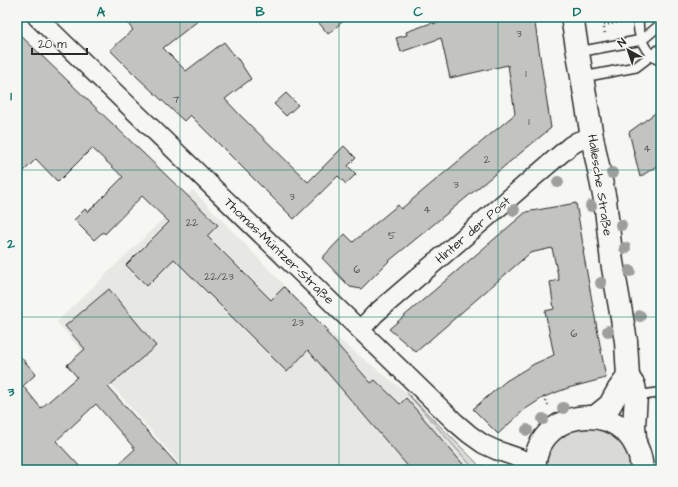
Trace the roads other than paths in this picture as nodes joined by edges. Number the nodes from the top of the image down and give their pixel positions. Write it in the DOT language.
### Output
graph roads {
  1 [pos="37,17"];
  2 [pos="572,17"];
  3 [pos="639,17"];
  4 [pos="661,24"];
  5 [pos="642,40"];
  6 [pos="661,48"];
  7 [pos="578,52"];
  8 [pos="651,56"];
  9 [pos="661,61"];
  10 [pos="583,77"];
  11 [pos="592,137"];
  12 [pos="360,330"];
  13 [pos="632,386"];
  14 [pos="661,392"];
  15 [pos="595,417"];
  16 [pos="635,444"];
  17 [pos="534,468"];
  18 [pos="642,470"];
  1 -- 12 [label="street, Thomas-Müntzer-Straße"];
  2 -- 7 [label="main road, Hallesche Straße"];
  3 -- 5 [label="lane"];
  4 -- 5 [label="lane"];
  5 -- 7 [label="lane"];
  5 -- 8 [label="lane"];
  6 -- 8 [label="lane"];
  7 -- 10 [label="main road, Hallesche Straße"];
  8 -- 9 [label="lane"];
  8 -- 10 [label="lane"];
  10 -- 11 [label="main road, Hallesche Straße"];
  11 -- 12 [label="street, Hinter der Post"];
  11 -- 13 [label="main road, Hallesche Straße"];
  12 -- 17 [label="street, Thomas-Müntzer-Straße"];
  13 -- 14 [label="lane"];
  13 -- 15 [label="main road"];
  13 -- 16 [label="main road, Hallesche Straße"];
  15 -- 16 [label="main road"];
  15 -- 17 [label="main road"];
  16 -- 18 [label="main road"];
}
